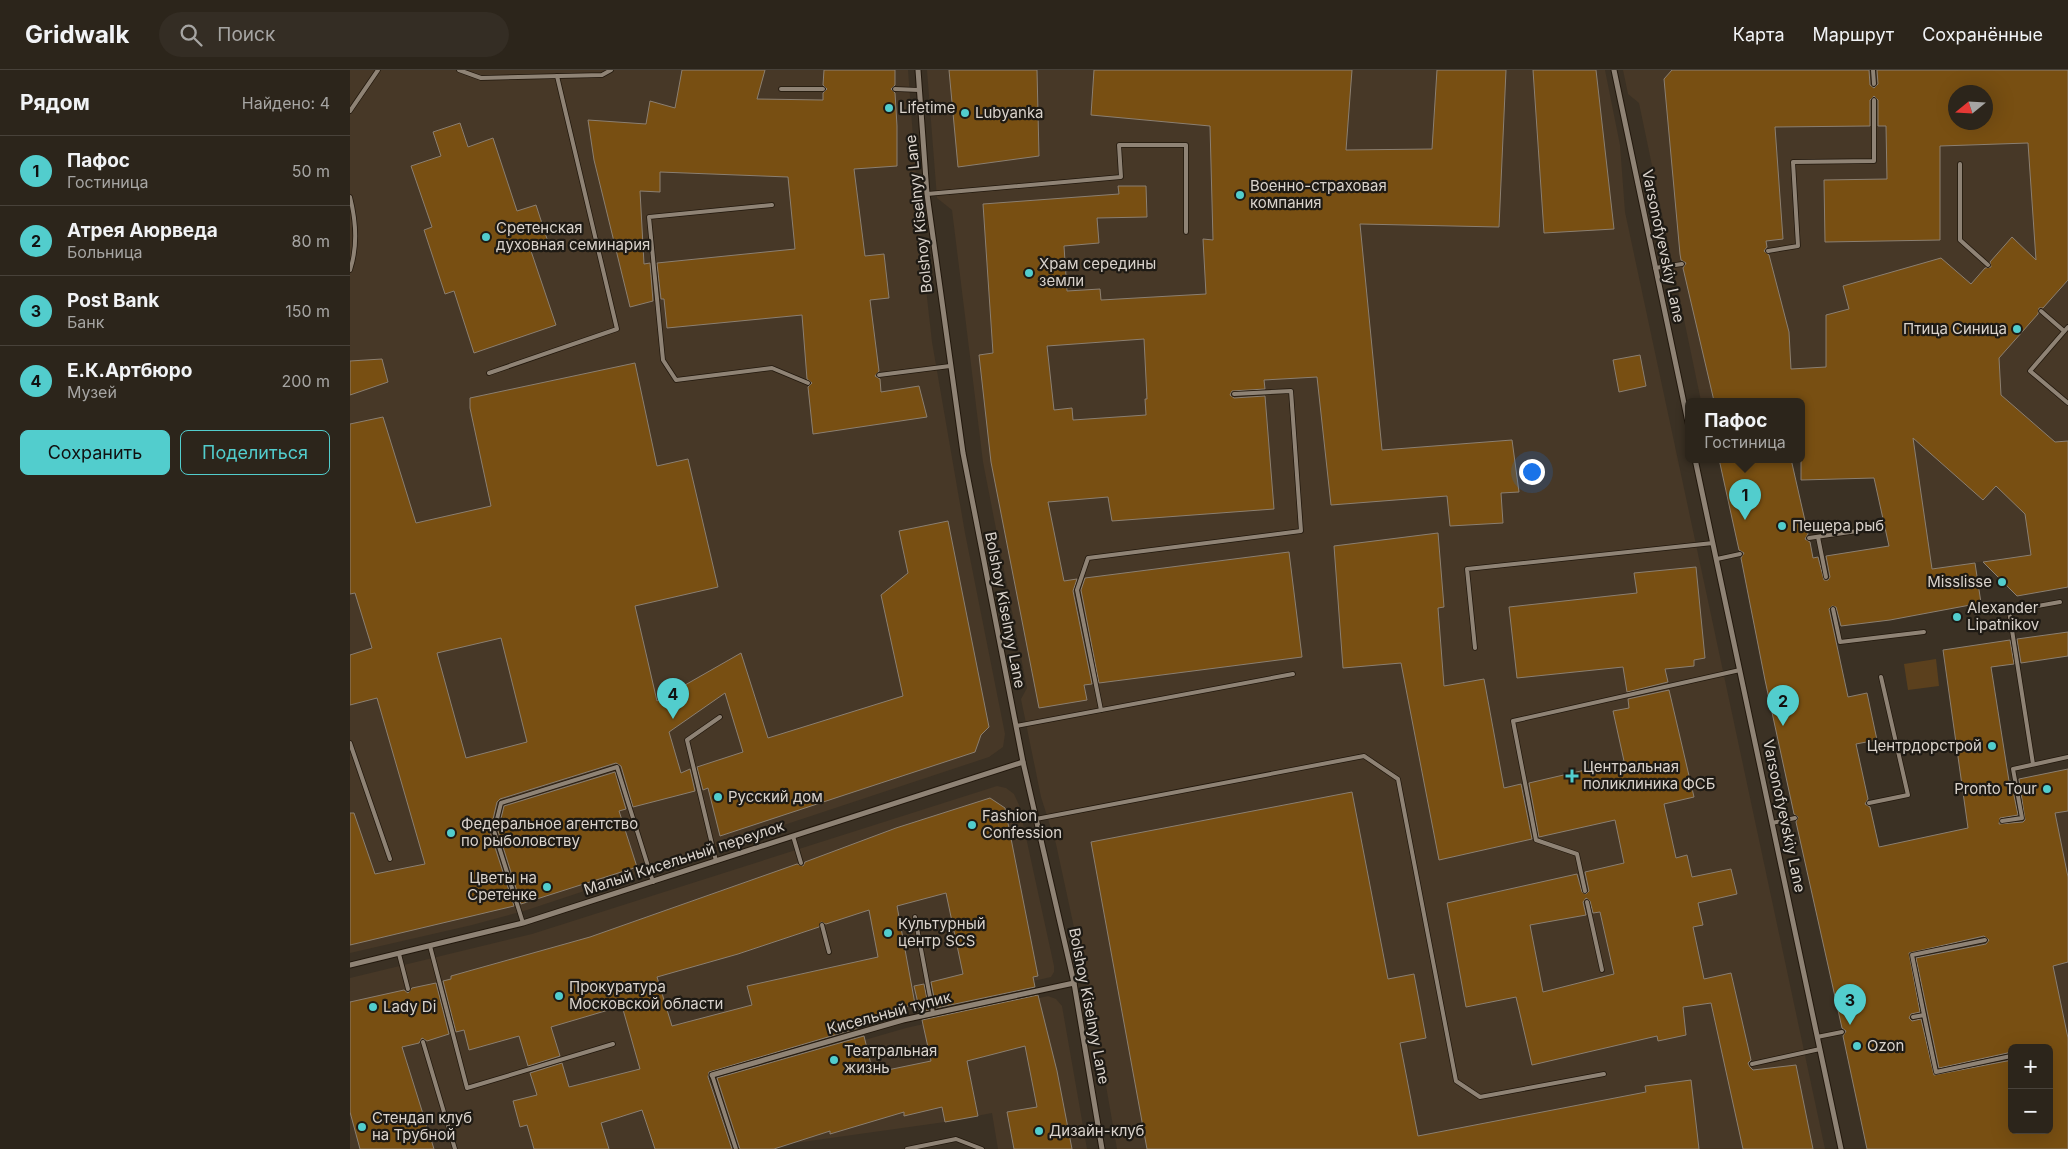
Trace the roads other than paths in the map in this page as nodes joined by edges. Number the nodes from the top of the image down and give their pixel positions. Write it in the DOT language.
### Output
graph roads {
  1 [pos="378,70"];
  2 [pos="458,70"];
  3 [pos="611,70"];
  4 [pos="918,70"];
  5 [pos="1614,70"];
  6 [pos="1873,70"];
  7 [pos="556,76"];
  8 [pos="1874,84"];
  9 [pos="781,89"];
  10 [pos="823,89"];
  11 [pos="895,90"];
  12 [pos="919,90"];
  13 [pos="1874,100"];
  14 [pos="350,110"];
  15 [pos="1960,164"];
  16 [pos="927,194"];
  17 [pos="350,197"];
  18 [pos="772,205"];
  19 [pos="1186,232"];
  20 [pos="1768,251"];
  21 [pos="1682,264"];
  22 [pos="1988,264"];
  23 [pos="1655,268"];
  24 [pos="350,270"];
  25 [pos="2041,311"];
  26 [pos="2068,327"];
  27 [pos="2064,331"];
  28 [pos="950,366"];
  29 [pos="489,373"];
  30 [pos="879,375"];
  31 [pos="808,383"];
  32 [pos="1234,394"];
  33 [pos="2068,403"];
  34 [pos="1685,408"];
  35 [pos="1696,463"];
  36 [pos="1871,529"];
  37 [pos="1818,537"];
  38 [pos="1809,538"];
  39 [pos="1713,544"];
  40 [pos="1740,554"];
  41 [pos="1717,558"];
  42 [pos="1826,577"];
  43 [pos="2060,602"];
  44 [pos="1833,609"];
  45 [pos="1924,632"];
  46 [pos="1475,648"];
  47 [pos="1740,670"];
  48 [pos="1293,674"];
  49 [pos="1881,677"];
  50 [pos="1101,710"];
  51 [pos="720,717"];
  52 [pos="1016,726"];
  53 [pos="350,743"];
  54 [pos="2068,757"];
  55 [pos="1023,762"];
  56 [pos="2033,764"];
  57 [pos="1869,803"];
  58 [pos="1795,818"];
  59 [pos="1036,819"];
  60 [pos="2002,822"];
  61 [pos="1772,823"];
  62 [pos="793,836"];
  63 [pos="390,859"];
  64 [pos="716,861"];
  65 [pos="801,863"];
  66 [pos="653,882"];
  67 [pos="1585,891"];
  68 [pos="1587,902"];
  69 [pos="915,916"];
  70 [pos="523,923"];
  71 [pos="822,925"];
  72 [pos="1985,940"];
  73 [pos="430,946"];
  74 [pos="829,952"];
  75 [pos="399,954"];
  76 [pos="350,965"];
  77 [pos="1602,970"];
  78 [pos="1074,983"];
  79 [pos="408,989"];
  80 [pos="933,1013"];
  81 [pos="1924,1015"];
  82 [pos="1913,1017"];
  83 [pos="1842,1032"];
  84 [pos="1818,1038"];
  85 [pos="423,1042"];
  86 [pos="613,1044"];
  87 [pos="1820,1049"];
  88 [pos="2008,1057"];
  89 [pos="1752,1064"];
  90 [pos="1604,1074"];
  91 [pos="712,1075"];
  92 [pos="455,1149"];
  93 [pos="736,1149"];
  94 [pos="906,1149"];
  95 [pos="982,1149"];
  96 [pos="1102,1149"];
  97 [pos="1841,1149"];
  1 -- 14 [label="lane"];
  2 -- 7 [label="lane"];
  3 -- 7 [label="lane"];
  4 -- 12 [label="street, Bolshoy Kiselnyy Lane"];
  5 -- 23 [label="street, Varsonofyevskiy Lane"];
  6 -- 8 [label="lane"];
  7 -- 29 [label="lane"];
  9 -- 10 [label="lane"];
  11 -- 12 [label="lane"];
  12 -- 16 [label="street, Bolshoy Kiselnyy Lane"];
  13 -- 20 [label="lane"];
  15 -- 22 [label="lane"];
  16 -- 19 [label="lane"];
  16 -- 28 [label="street, Bolshoy Kiselnyy Lane"];
  17 -- 24 [label="lane"];
  18 -- 31 [label="lane"];
  21 -- 23 [label="lane"];
  23 -- 34 [label="street, Varsonofyevskiy Lane"];
  25 -- 27 [label="lane"];
  26 -- 27 [label="lane"];
  27 -- 33 [label="lane"];
  28 -- 30 [label="lane"];
  28 -- 52 [label="street, Bolshoy Kiselnyy Lane"];
  32 -- 50 [label="lane"];
  35 -- 39 [label="street, Varsonofyevskiy Lane"];
  36 -- 37 [label="lane"];
  37 -- 38 [label="lane"];
  37 -- 42 [label="lane"];
  39 -- 41 [label="street, Varsonofyevskiy Lane"];
  39 -- 46 [label="lane"];
  40 -- 41 [label="lane"];
  41 -- 47 [label="street, Varsonofyevskiy Lane"];
  43 -- 56 [label="lane"];
  44 -- 45 [label="lane"];
  47 -- 61 [label="street, Varsonofyevskiy Lane"];
  47 -- 67 [label="lane"];
  48 -- 50 [label="lane"];
  49 -- 57 [label="lane"];
  50 -- 52 [label="lane"];
  51 -- 64 [label="lane"];
  52 -- 55 [label="street, Bolshoy Kiselnyy Lane"];
  53 -- 63 [label="lane"];
  54 -- 56 [label="lane"];
  55 -- 59 [label="street, Bolshoy Kiselnyy Lane"];
  55 -- 62 [label="street, Малый Кисельный переулок"];
  56 -- 60 [label="lane"];
  58 -- 61 [label="lane"];
  59 -- 78 [label="street, Bolshoy Kiselnyy Lane"];
  59 -- 90 [label="lane"];
  61 -- 84 [label="street, Varsonofyevskiy Lane"];
  62 -- 64 [label="street, Малый Кисельный переулок"];
  62 -- 65 [label="lane"];
  64 -- 66 [label="street, Малый Кисельный переулок"];
  66 -- 70 [label="street, Малый Кисельный переулок"];
  66 -- 70 [label="lane"];
  68 -- 77 [label="lane"];
  69 -- 80 [label="lane"];
  70 -- 73 [label="street, Малый Кисельный переулок"];
  71 -- 74 [label="lane"];
  72 -- 81 [label="lane"];
  73 -- 75 [label="street, Малый Кисельный переулок"];
  73 -- 86 [label="lane"];
  75 -- 76 [label="street, Малый Кисельный переулок"];
  75 -- 79 [label="lane"];
  78 -- 80 [label="street, Кисельный тупик"];
  78 -- 96 [label="street, Bolshoy Kiselnyy Lane"];
  80 -- 91 [label="street, Кисельный тупик"];
  81 -- 82 [label="lane"];
  81 -- 88 [label="lane"];
  83 -- 84 [label="lane"];
  84 -- 87 [label="street, Varsonofyevskiy Lane"];
  85 -- 92 [label="lane"];
  87 -- 89 [label="lane"];
  87 -- 97 [label="street, Varsonofyevskiy Lane"];
  91 -- 93 [label="lane"];
  94 -- 95 [label="lane"];
}
